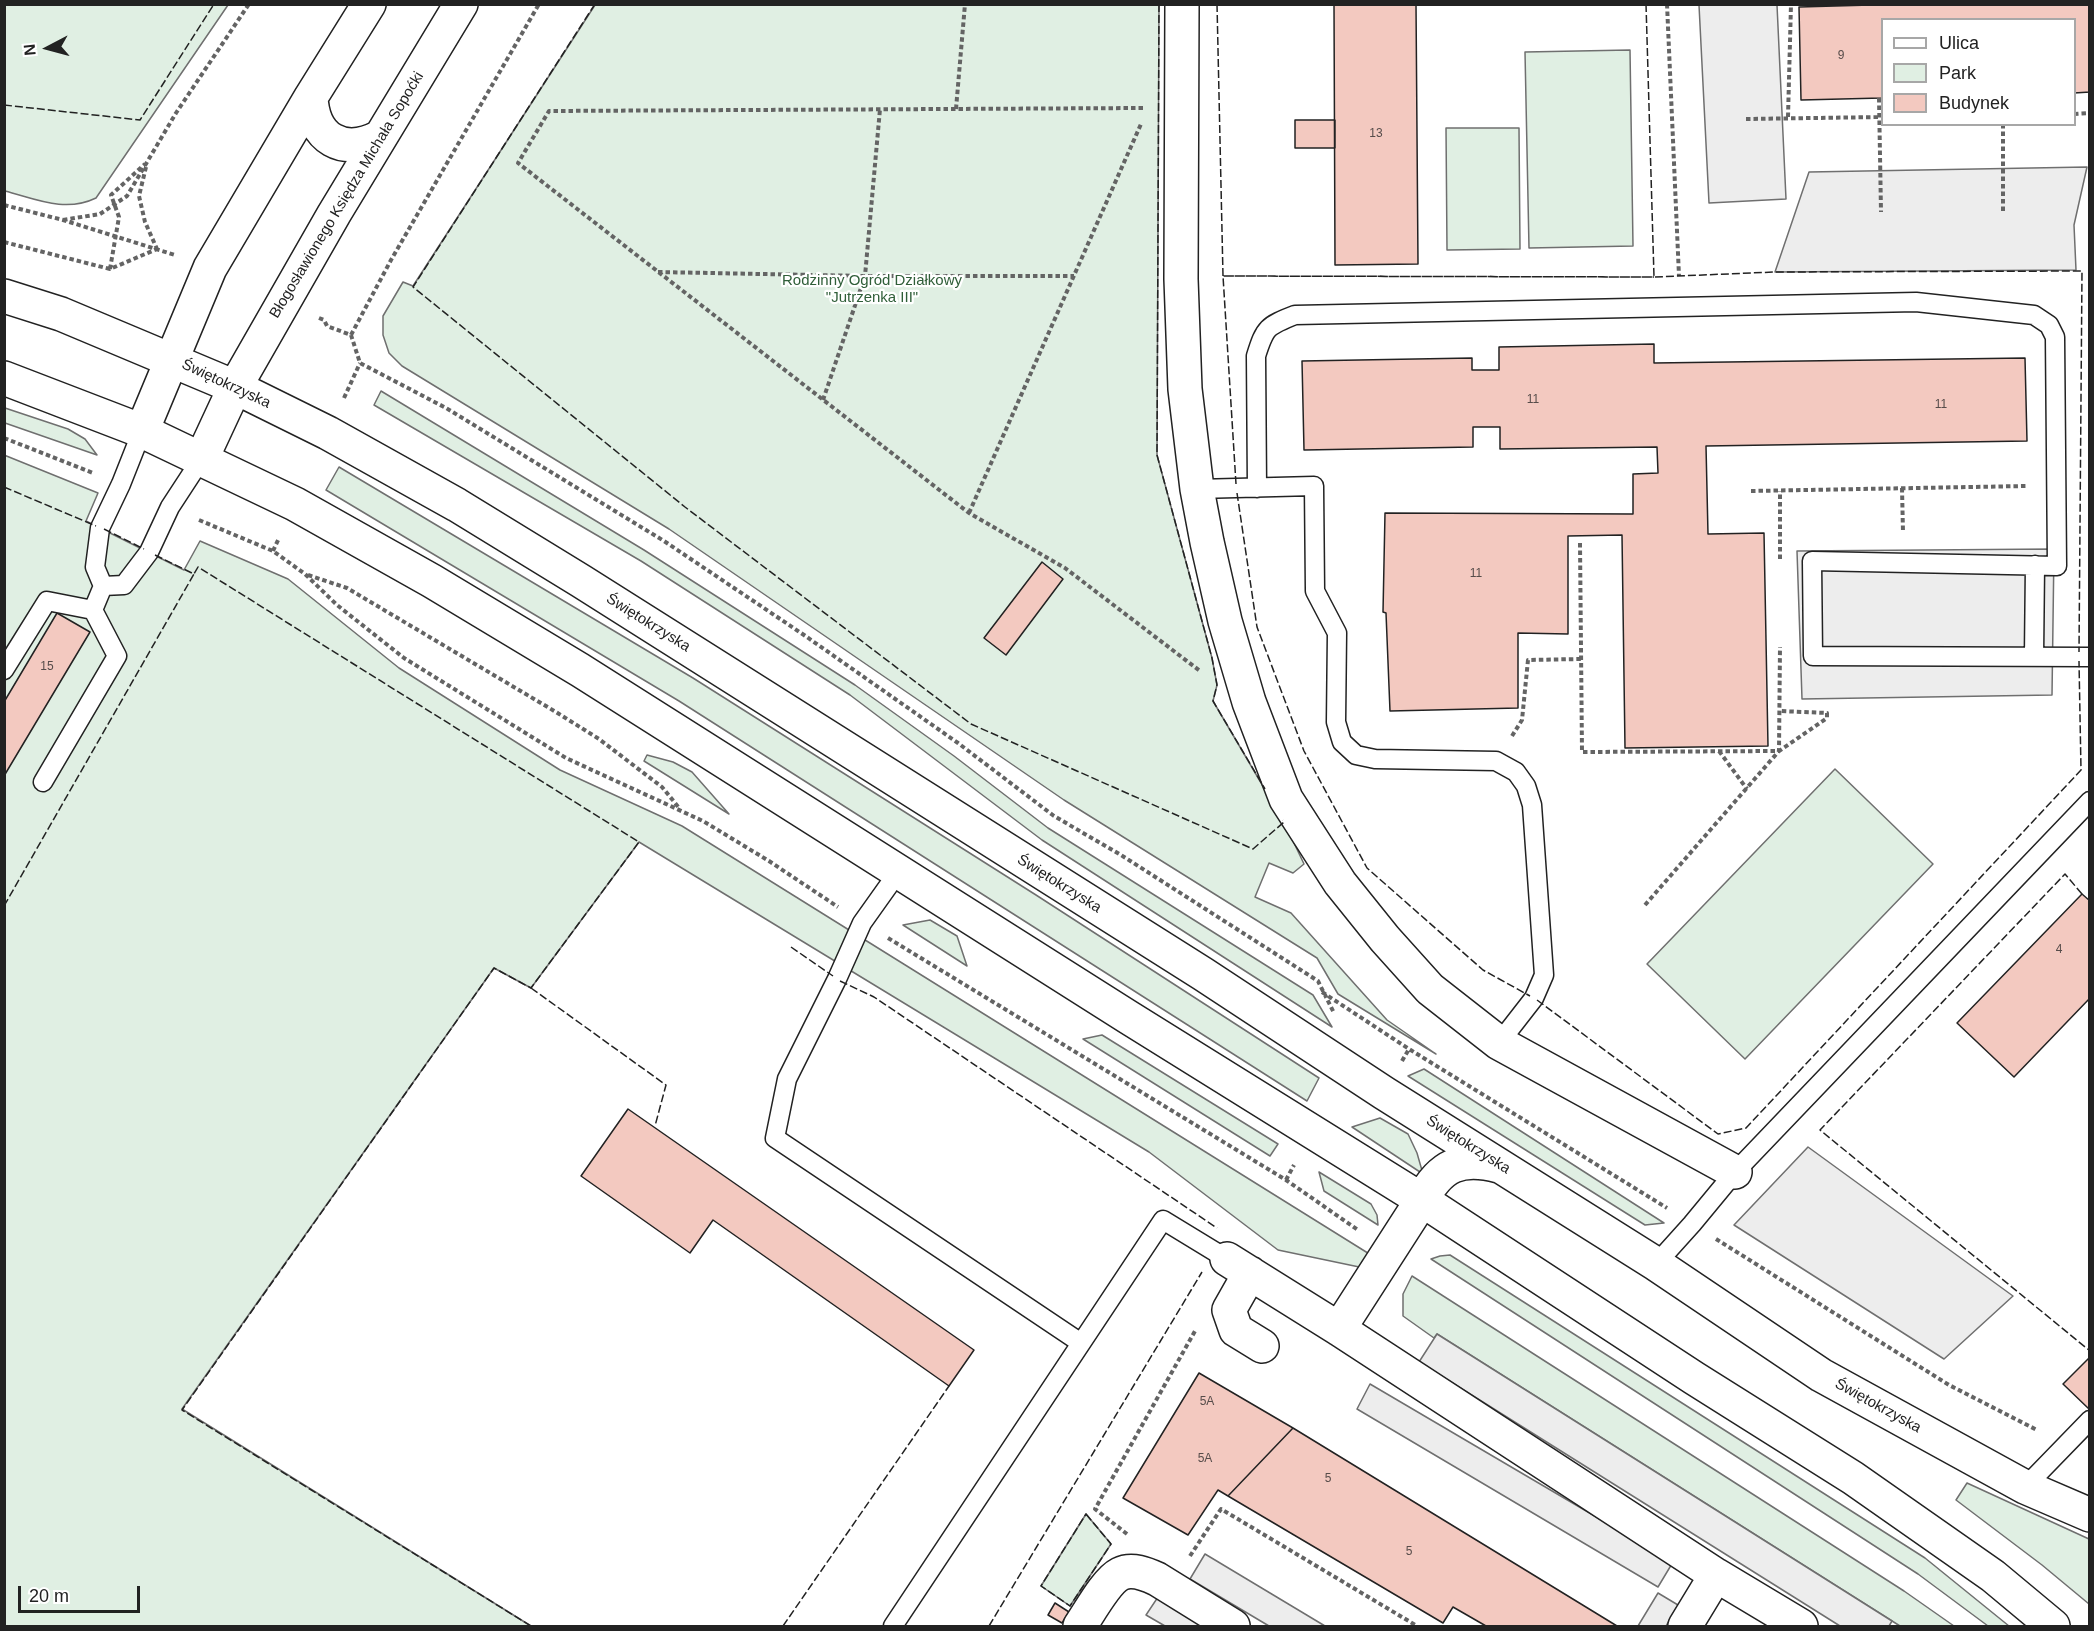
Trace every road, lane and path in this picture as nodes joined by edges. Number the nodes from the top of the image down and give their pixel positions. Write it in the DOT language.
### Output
graph roads {
  1 [pos="249,4"];
  2 [pos="369,4"];
  3 [pos="461,4"];
  4 [pos="539,4"];
  5 [pos="965,4"];
  6 [pos="1182,4"];
  7 [pos="1667,4"];
  8 [pos="1791,4"];
  9 [pos="311,98"];
  10 [pos="1879,98"];
  11 [pos="880,109"];
  12 [pos="956,109"];
  13 [pos="1788,117"];
  14 [pos="1881,117"];
  15 [pos="1746,118"];
  16 [pos="2003,126"];
  17 [pos="380,137"];
  18 [pos="147,162"];
  19 [pos="114,204"];
  20 [pos="4,205"];
  21 [pos="2003,211"];
  22 [pos="1881,212"];
  23 [pos="63,220"];
  24 [pos="116,237"];
  25 [pos="4,242"];
  26 [pos="157,249"];
  27 [pos="210,268"];
  28 [pos="110,269"];
  29 [pos="657,272"];
  30 [pos="865,276"];
  31 [pos="1074,276"];
  32 [pos="4,296"];
  33 [pos="285,300"];
  34 [pos="1681,306"];
  35 [pos="351,335"];
  36 [pos="171,359"];
  37 [pos="4,378"];
  38 [pos="234,387"];
  39 [pos="823,400"];
  40 [pos="142,431"];
  41 [pos="202,458"];
  42 [pos="2056,485"];
  43 [pos="1257,488"];
  44 [pos="1902,488"];
  45 [pos="1197,489"];
  46 [pos="1750,491"];
  47 [pos="1780,491"];
  48 [pos="969,513"];
  49 [pos="1580,543"];
  50 [pos="273,551"];
  51 [pos="1904,563"];
  52 [pos="2035,565"];
  53 [pos="1779,570"];
  54 [pos="305,574"];
  55 [pos="102,586"];
  56 [pos="93,610"];
  57 [pos="1780,646"];
  58 [pos="2034,656"];
  59 [pos="2090,657"];
  60 [pos="1581,659"];
  61 [pos="4,670"];
  62 [pos="1249,702"];
  63 [pos="1779,711"];
  64 [pos="1719,750"];
  65 [pos="1779,751"];
  66 [pos="1496,762"];
  67 [pos="43,782"];
  68 [pos="1747,789"];
  69 [pos="2090,801"];
  70 [pos="681,810"];
  71 [pos="899,872"];
  72 [pos="1645,905"];
  73 [pos="862,923"];
  74 [pos="1322,992"];
  75 [pos="1499,1043"];
  76 [pos="1501,1166"];
  77 [pos="1735,1172"];
  78 [pos="1422,1200"];
  79 [pos="1389,1252"];
  80 [pos="1656,1264"];
  81 [pos="1239,1266"];
  82 [pos="1199,1324"];
  83 [pos="1339,1329"];
  84 [pos="1081,1343"];
  85 [pos="1262,1346"];
  86 [pos="2090,1420"];
  87 [pos="2025,1487"];
  88 [pos="2090,1515"];
  89 [pos="1128,1535"];
  90 [pos="1716,1575"];
  91 [pos="1172,1589"];
  92 [pos="893,1626"];
  93 [pos="1080,1626"];
  94 [pos="1233,1626"];
  95 [pos="1417,1626"];
  96 [pos="1685,1626"];
  97 [pos="1801,1626"];
  98 [pos="2053,1626"];
  1 -- 18 [label="path"];
  2 -- 9 [label="main road"];
  3 -- 17 [label="main road, Błogosławionego Księdza Michała Sopoćki"];
  4 -- 35 [label="path"];
  5 -- 12 [label="path"];
  6 -- 45 [label="main road"];
  7 -- 34 [label="path"];
  8 -- 13 [label="path"];
  9 -- 17 [label="main road"];
  9 -- 27 [label="main road"];
  10 -- 14 [label="path"];
  11 -- 12 [label="path"];
  11 -- 29 [label="path"];
  11 -- 30 [label="path"];
  12 -- 31 [label="path"];
  13 -- 14 [label="path"];
  13 -- 15 [label="path"];
  14 -- 22 [label="path"];
  16 -- 21 [label="path"];
  17 -- 33 [label="main road, Błogosławionego Księdza Michała Sopoćki"];
  18 -- 19 [label="path"];
  18 -- 19 [label="path"];
  18 -- 26 [label="path"];
  19 -- 23 [label="path"];
  19 -- 24 [label="path"];
  20 -- 23 [label="path"];
  23 -- 24 [label="path"];
  24 -- 26 [label="path"];
  24 -- 28 [label="path"];
  25 -- 28 [label="path"];
  26 -- 27 [label="path"];
  26 -- 28 [label="path"];
  27 -- 36 [label="main road"];
  29 -- 30 [label="path"];
  29 -- 39 [label="path"];
  30 -- 31 [label="path"];
  30 -- 39 [label="path"];
  31 -- 48 [label="path"];
  32 -- 36 [label="main road, Świętokrzyska"];
  33 -- 35 [label="path"];
  33 -- 38 [label="main road, Błogosławionego Księdza Michała Sopoćki"];
  34 -- 42 [label="lane"];
  34 -- 43 [label="lane"];
  35 -- 74 [label="path"];
  36 -- 38 [label="main road, Świętokrzyska"];
  36 -- 40 [label="main road"];
  37 -- 40 [label="main road"];
  38 -- 41 [label="main road, Błogosławionego Księdza Michała Sopoćki"];
  38 -- 76 [label="main road, Świętokrzyska"];
  39 -- 48 [label="path"];
  40 -- 41 [label="main road"];
  40 -- 55 [label="lane"];
  41 -- 55 [label="lane"];
  41 -- 71 [label="main road"];
  42 -- 44 [label="path"];
  42 -- 52 [label="lane"];
  43 -- 45 [label="lane"];
  43 -- 66 [label="lane"];
  44 -- 47 [label="path"];
  44 -- 51 [label="path"];
  45 -- 62 [label="main road"];
  46 -- 47 [label="path"];
  47 -- 53 [label="path"];
  48 -- 62 [label="path"];
  49 -- 60 [label="path"];
  50 -- 54 [label="path"];
  51 -- 52 [label="lane"];
  51 -- 58 [label="lane"];
  52 -- 58 [label="lane"];
  54 -- 70 [label="path"];
  54 -- 70 [label="path"];
  55 -- 56 [label="lane"];
  56 -- 61 [label="lane"];
  56 -- 67 [label="lane"];
  57 -- 63 [label="path"];
  58 -- 59 [label="lane"];
  60 -- 64 [label="path"];
  60 -- 66 [label="path"];
  62 -- 75 [label="main road"];
  63 -- 65 [label="path"];
  63 -- 65 [label="path"];
  64 -- 65 [label="path"];
  64 -- 68 [label="path"];
  65 -- 68 [label="path"];
  66 -- 75 [label="lane"];
  68 -- 72 [label="path"];
  69 -- 77 [label="lane"];
  70 -- 73 [label="path"];
  71 -- 73 [label="lane"];
  71 -- 78 [label="main road"];
  73 -- 79 [label="path"];
  73 -- 84 [label="lane"];
  75 -- 77 [label="main road"];
  76 -- 78 [label="main road"];
  76 -- 80 [label="main road, Świętokrzyska"];
  77 -- 80 [label="lane"];
  78 -- 79 [label="main road"];
  78 -- 98 [label="main road"];
  79 -- 83 [label="main road"];
  80 -- 87 [label="main road, Świętokrzyska"];
  81 -- 83 [label="main road"];
  81 -- 84 [label="lane"];
  81 -- 85 [label="main road"];
  82 -- 89 [label="path"];
  83 -- 90 [label="main road"];
  84 -- 92 [label="lane"];
  86 -- 87 [label="lane"];
  87 -- 88 [label="main road, Świętokrzyska"];
  90 -- 96 [label="main road"];
  90 -- 97 [label="main road"];
  91 -- 93 [label="main road"];
  91 -- 94 [label="main road"];
  91 -- 95 [label="path"];
}
